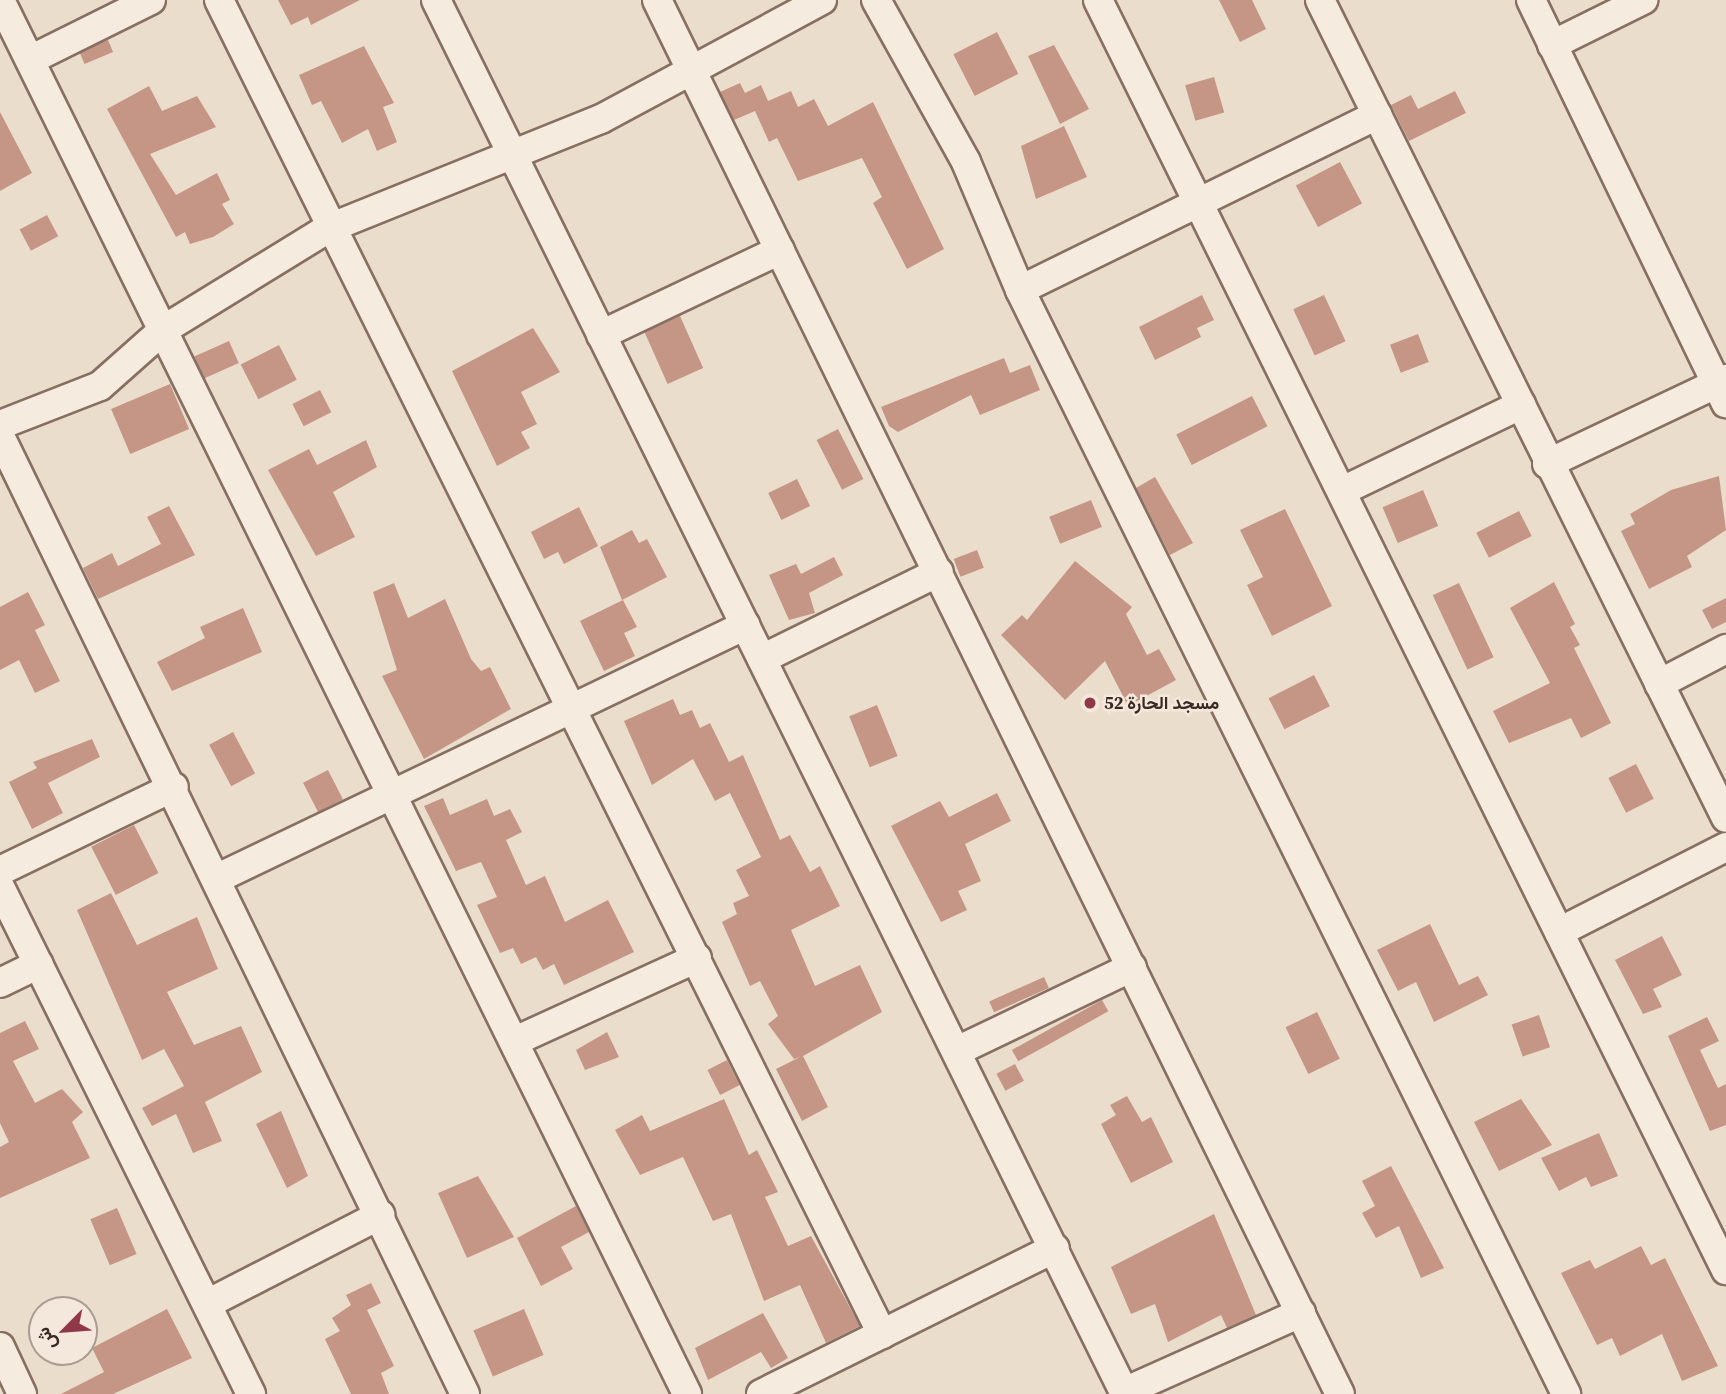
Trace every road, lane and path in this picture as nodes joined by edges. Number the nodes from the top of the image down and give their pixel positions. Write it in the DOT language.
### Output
graph roads {
  1 [pos="0,0"];
  2 [pos="151,0"];
  3 [pos="219,0"];
  4 [pos="436,0"];
  5 [pos="657,0"];
  6 [pos="822,0"];
  7 [pos="876,0"];
  8 [pos="1098,0"];
  9 [pos="1320,0"];
  10 [pos="1531,0"];
  11 [pos="1643,0"];
  12 [pos="1552,45"];
  13 [pos="30,60"];
  14 [pos="689,67"];
  15 [pos="1378,115"];
  16 [pos="511,154"];
  17 [pos="1199,208"];
  18 [pos="327,229"];
  19 [pos="780,250"];
  20 [pos="1020,290"];
  21 [pos="163,330"];
  22 [pos="601,335"];
  23 [pos="1723,389"];
  24 [pos="1521,405"];
  25 [pos="0,425"];
  26 [pos="0,436"];
  27 [pos="1547,464"];
  28 [pos="1342,491"];
  29 [pos="939,572"];
  30 [pos="746,625"];
  31 [pos="1726,649"];
  32 [pos="762,659"];
  33 [pos="1659,684"];
  34 [pos="570,709"];
  35 [pos="174,787"];
  36 [pos="392,794"];
  37 [pos="1726,818"];
  38 [pos="1726,847"];
  39 [pos="0,871"];
  40 [pos="218,878"];
  41 [pos="0,887"];
  42 [pos="1559,932"];
  43 [pos="697,958"];
  44 [pos="38,964"];
  45 [pos="1132,967"];
  46 [pos="0,983"];
  47 [pos="515,1041"];
  48 [pos="957,1051"];
  49 [pos="380,1215"];
  50 [pos="1055,1248"];
  51 [pos="1726,1270"];
  52 [pos="207,1304"];
  53 [pos="1301,1313"];
  54 [pos="882,1334"];
  55 [pos="0,1347"];
  56 [pos="1125,1393"];
  57 [pos="22,1394"];
  58 [pos="251,1394"];
  59 [pos="465,1394"];
  60 [pos="687,1394"];
  61 [pos="761,1394"];
  62 [pos="1340,1394"];
  63 [pos="1566,1394"];
  1 -- 13 [label="street"];
  2 -- 13 [label="street"];
  3 -- 18 [label="street"];
  4 -- 16 [label="street"];
  5 -- 14 [label="street"];
  6 -- 14 [label="street"];
  7 -- 20 [label="street"];
  8 -- 17 [label="street"];
  9 -- 15 [label="street"];
  10 -- 12 [label="street"];
  11 -- 12 [label="street"];
  12 -- 23 [label="street"];
  13 -- 21 [label="street"];
  14 -- 16 [label="street"];
  14 -- 19 [label="street"];
  15 -- 17 [label="street"];
  15 -- 24 [label="street"];
  16 -- 18 [label="street"];
  16 -- 22 [label="street"];
  17 -- 20 [label="street"];
  17 -- 28 [label="street"];
  18 -- 21 [label="street"];
  18 -- 34 [label="street"];
  19 -- 22 [label="street"];
  19 -- 29 [label="street"];
  20 -- 63 [label="street"];
  21 -- 25 [label="street"];
  21 -- 36 [label="street"];
  22 -- 30 [label="street"];
  23 -- 27 [label="street"];
  24 -- 27 [label="street"];
  24 -- 28 [label="street"];
  26 -- 35 [label="street"];
  27 -- 33 [label="street"];
  28 -- 42 [label="street"];
  29 -- 32 [label="street"];
  29 -- 45 [label="street"];
  30 -- 32 [label="street"];
  30 -- 34 [label="street"];
  31 -- 33 [label="street"];
  32 -- 48 [label="street"];
  33 -- 37 [label="street"];
  34 -- 36 [label="street"];
  34 -- 43 [label="street"];
  35 -- 39 [label="street"];
  35 -- 40 [label="street"];
  36 -- 40 [label="street"];
  36 -- 47 [label="street"];
  38 -- 42 [label="street"];
  40 -- 49 [label="street"];
  41 -- 44 [label="street"];
  42 -- 51 [label="street"];
  43 -- 47 [label="street"];
  43 -- 54 [label="street"];
  44 -- 46 [label="street"];
  44 -- 52 [label="street"];
  45 -- 48 [label="street"];
  45 -- 53 [label="street"];
  47 -- 60 [label="street"];
  48 -- 50 [label="street"];
  49 -- 52 [label="street"];
  49 -- 59 [label="street"];
  50 -- 54 [label="street"];
  50 -- 56 [label="street"];
  52 -- 58 [label="street"];
  53 -- 56 [label="street"];
  53 -- 62 [label="street"];
  54 -- 61 [label="street"];
  55 -- 57 [label="street"];
}
